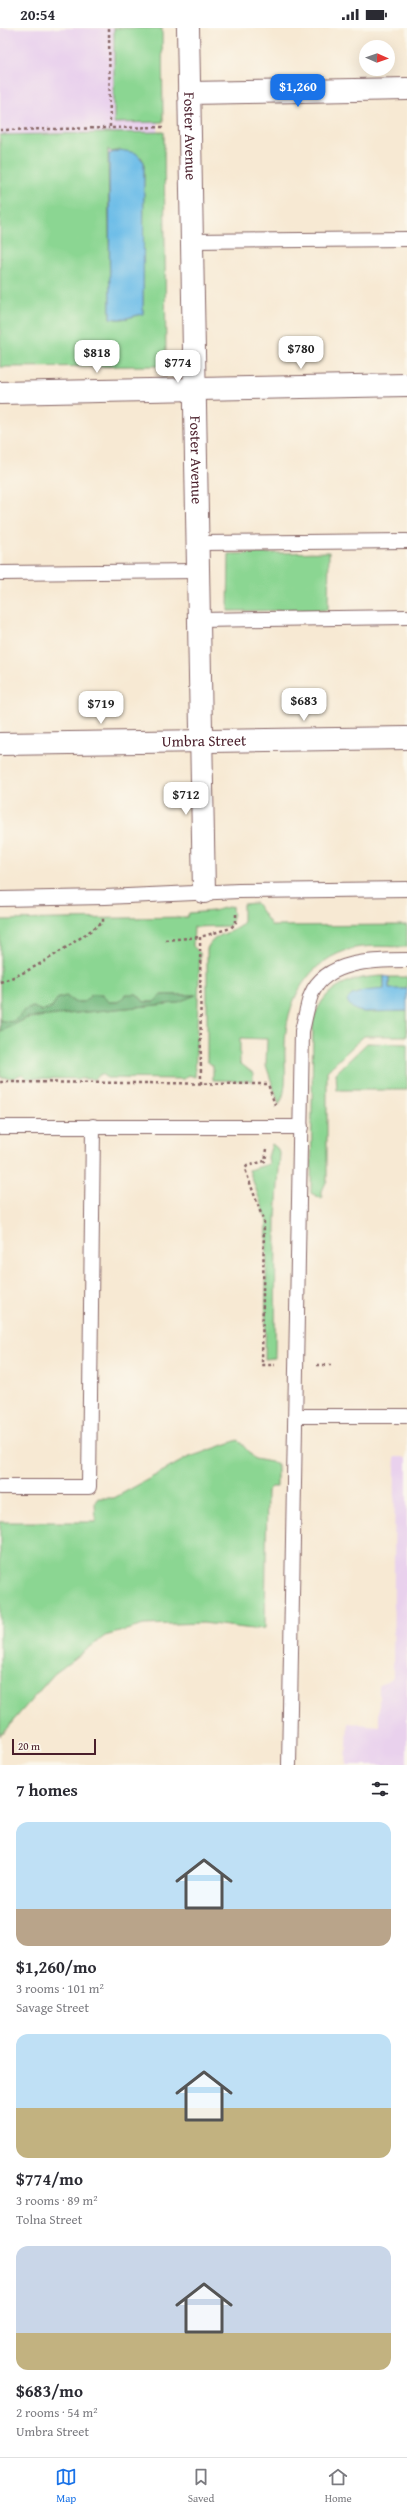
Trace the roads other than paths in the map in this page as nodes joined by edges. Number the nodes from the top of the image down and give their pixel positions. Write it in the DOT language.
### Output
graph roads {
  1 [pos="188,28"];
  2 [pos="407,89"];
  3 [pos="189,93"];
  4 [pos="407,240"];
  5 [pos="193,241"];
  6 [pos="407,385"];
  7 [pos="195,390"];
  8 [pos="0,393"];
  9 [pos="407,541"];
  10 [pos="199,543"];
  11 [pos="198,571"];
  12 [pos="0,573"];
  13 [pos="407,617"];
  14 [pos="200,620"];
  15 [pos="407,738"];
  16 [pos="202,740"];
  17 [pos="0,744"];
  18 [pos="407,889"];
  19 [pos="204,892"];
  20 [pos="0,899"];
  21 [pos="407,960"];
  22 [pos="93,1126"];
  23 [pos="0,1127"];
  24 [pos="302,1127"];
  25 [pos="296,1416"];
  26 [pos="407,1416"];
  27 [pos="0,1487"];
  28 [pos="289,1765"];
  1 -- 3 [label="street, Foster Avenue"];
  2 -- 3 [label="street"];
  3 -- 5 [label="street, Foster Avenue"];
  4 -- 5 [label="lane"];
  5 -- 7 [label="street, Foster Avenue"];
  6 -- 7 [label="street"];
  7 -- 8 [label="street"];
  7 -- 10 [label="street, Foster Avenue"];
  9 -- 10 [label="lane"];
  10 -- 11 [label="street, Foster Avenue"];
  11 -- 12 [label="lane"];
  11 -- 14 [label="street, Foster Avenue"];
  13 -- 14 [label="lane"];
  14 -- 16 [label="street, Foster Avenue"];
  15 -- 16 [label="street, Umbra Street"];
  16 -- 17 [label="street, Umbra Street"];
  16 -- 19 [label="street, Foster Avenue"];
  18 -- 19 [label="lane"];
  19 -- 20 [label="lane"];
  21 -- 24 [label="lane"];
  22 -- 23 [label="lane"];
  22 -- 24 [label="lane"];
  22 -- 27 [label="lane"];
  24 -- 25 [label="lane"];
  25 -- 26 [label="lane"];
  25 -- 28 [label="lane"];
}
